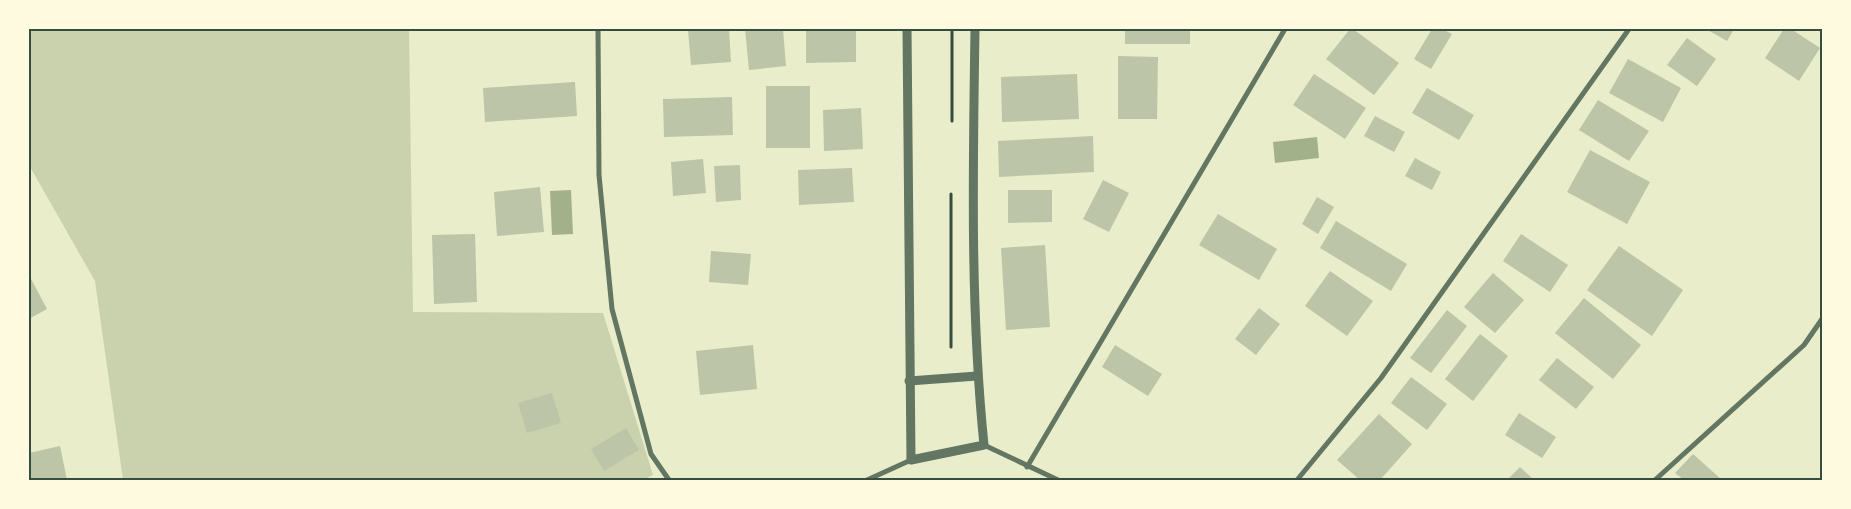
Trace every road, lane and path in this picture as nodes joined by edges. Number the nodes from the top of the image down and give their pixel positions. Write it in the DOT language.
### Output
graph roads {
  1 [pos="598,29"];
  2 [pos="907,29"];
  3 [pos="975,29"];
  4 [pos="1285,29"];
  5 [pos="1629,29"];
  6 [pos="1822,319"];
  7 [pos="977,376"];
  8 [pos="909,381"];
  9 [pos="984,445"];
  10 [pos="910,460"];
  11 [pos="1027,466"];
  12 [pos="669,480"];
  13 [pos="867,480"];
  14 [pos="1058,480"];
  15 [pos="1297,480"];
  16 [pos="1655,480"];
  1 -- 12 [label="street"];
  2 -- 8 [label="street"];
  3 -- 7 [label="street"];
  4 -- 11 [label="street"];
  5 -- 15 [label="street"];
  6 -- 16 [label="street"];
  7 -- 8 [label="street"];
  7 -- 9 [label="street"];
  8 -- 10 [label="street"];
  9 -- 10 [label="street"];
  9 -- 11 [label="street"];
  10 -- 13 [label="street"];
  11 -- 14 [label="street"];
}
